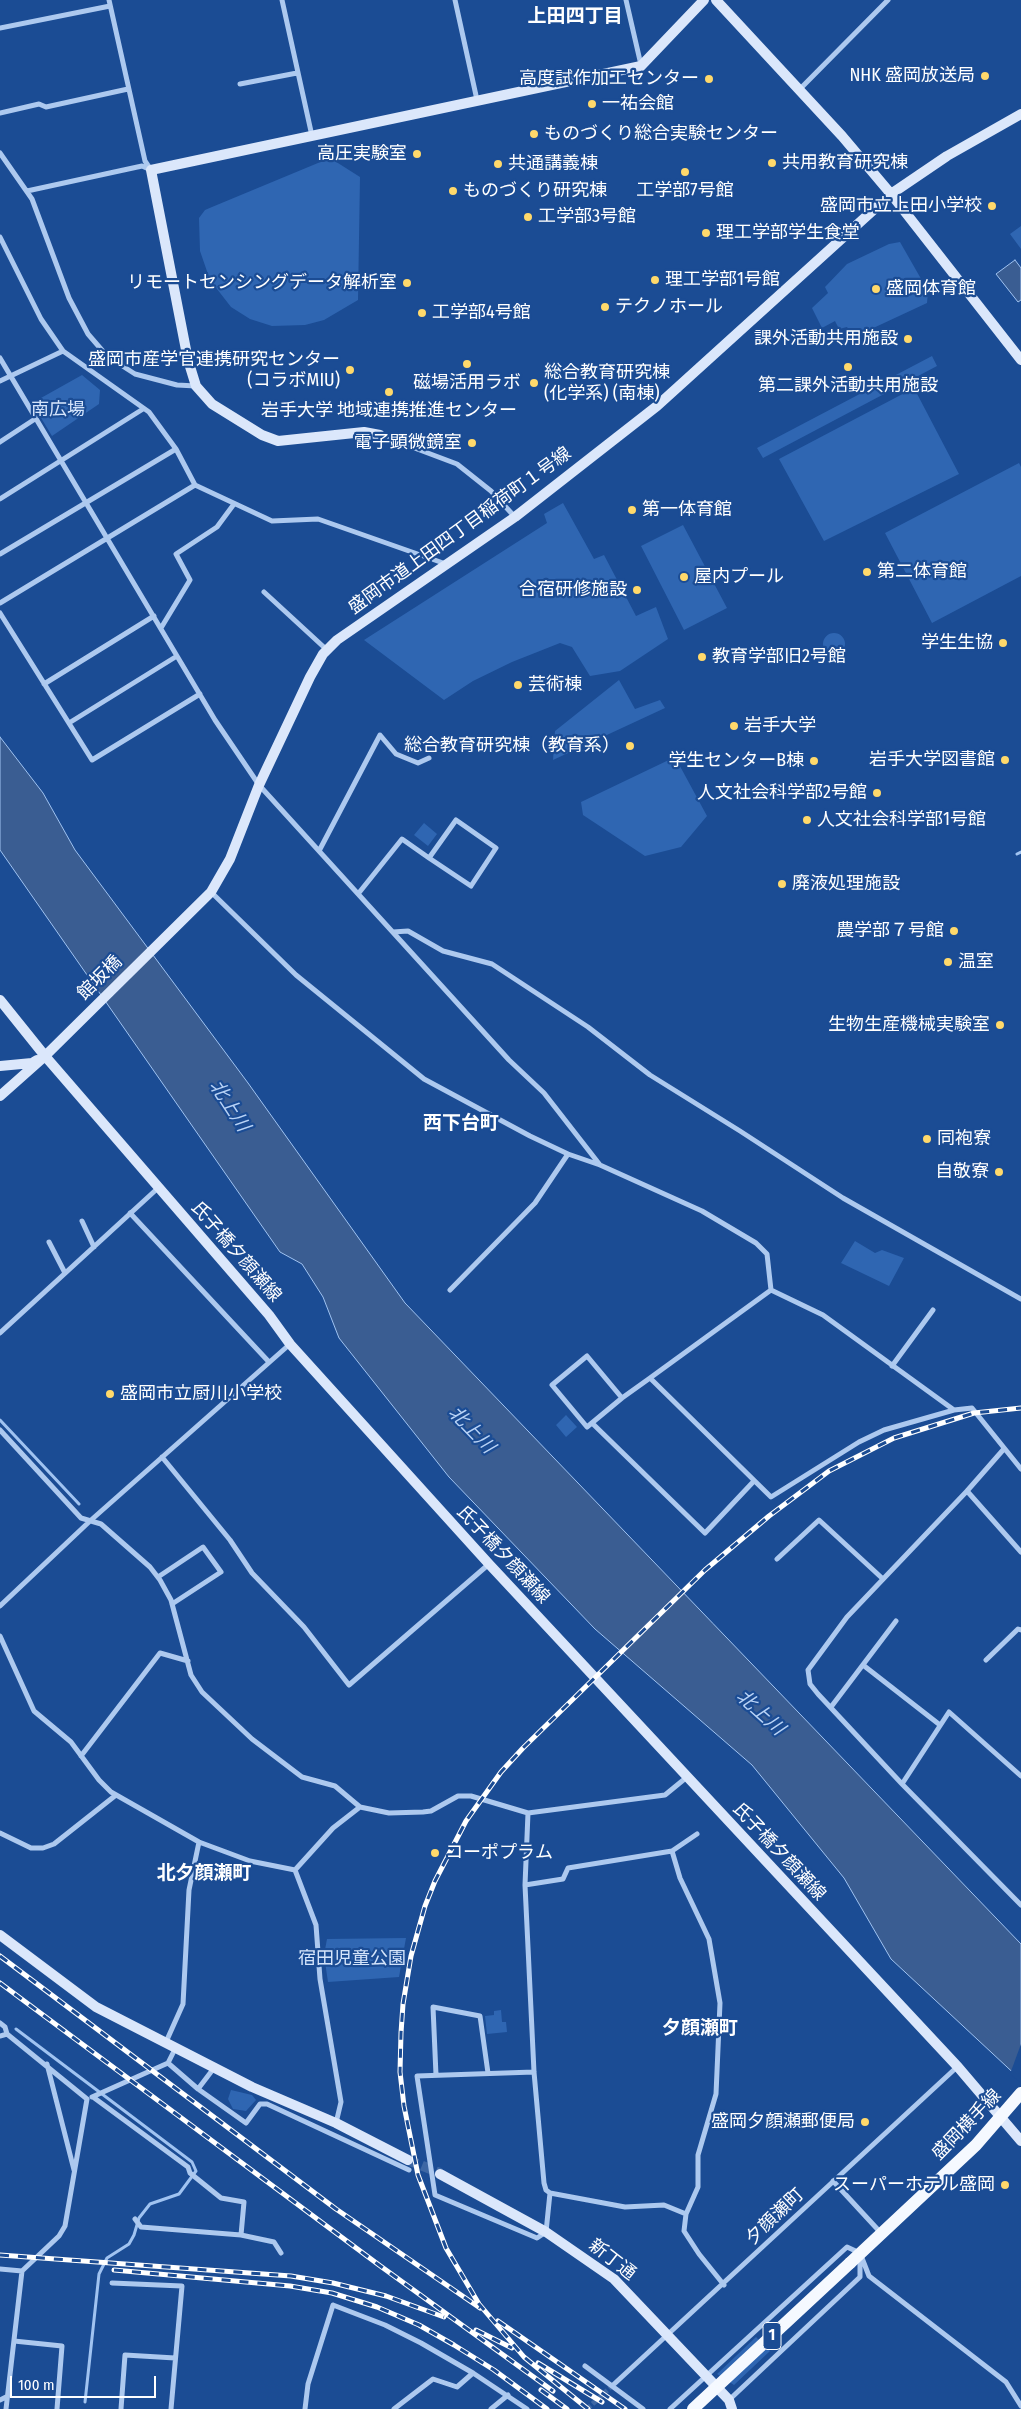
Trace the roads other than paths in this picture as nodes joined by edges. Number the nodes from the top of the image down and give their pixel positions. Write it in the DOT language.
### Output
graph roads {
  1 [pos="282,0"];
  2 [pos="455,0"];
  3 [pos="626,0"];
  4 [pos="704,0"];
  5 [pos="716,0"];
  6 [pos="888,0"];
  7 [pos="110,3"];
  8 [pos="0,28"];
  9 [pos="641,66"];
  10 [pos="297,73"];
  11 [pos="240,84"];
  12 [pos="128,89"];
  13 [pos="800,90"];
  14 [pos="477,100"];
  15 [pos="0,113"];
  16 [pos="1021,114"];
  17 [pos="312,137"];
  18 [pos="0,153"];
  19 [pos="151,170"];
  20 [pos="27,191"];
  21 [pos="891,194"];
  22 [pos="0,237"];
  23 [pos="63,351"];
  24 [pos="0,358"];
  25 [pos="1021,360"];
  26 [pos="9,376"];
  27 [pos="0,381"];
  28 [pos="196,386"];
  29 [pos="143,409"];
  30 [pos="36,419"];
  31 [pos="380,435"];
  32 [pos="0,442"];
  33 [pos="176,449"];
  34 [pos="61,461"];
  35 [pos="195,485"];
  36 [pos="0,499"];
  37 [pos="86,503"];
  38 [pos="234,504"];
  39 [pos="515,517"];
  40 [pos="107,538"];
  41 [pos="0,554"];
  42 [pos="446,564"];
  43 [pos="264,592"];
  44 [pos="0,603"];
  45 [pos="0,612"];
  46 [pos="154,616"];
  47 [pos="161,628"];
  48 [pos="327,650"];
  49 [pos="178,656"];
  50 [pos="44,684"];
  51 [pos="200,694"];
  52 [pos="69,723"];
  53 [pos="429,758"];
  54 [pos="259,785"];
  55 [pos="319,851"];
  56 [pos="429,858"];
  57 [pos="211,892"];
  58 [pos="358,894"];
  59 [pos="179,923"];
  60 [pos="392,932"];
  61 [pos="0,1000"];
  62 [pos="44,1056"];
  63 [pos="0,1066"];
  64 [pos="0,1096"];
  65 [pos="568,1154"];
  66 [pos="600,1165"];
  67 [pos="158,1188"];
  68 [pos="130,1213"];
  69 [pos="82,1221"];
  70 [pos="50,1242"];
  71 [pos="94,1247"];
  72 [pos="66,1273"];
  73 [pos="450,1290"];
  74 [pos="771,1290"];
  75 [pos="1021,1299"];
  76 [pos="934,1310"];
  77 [pos="0,1333"];
  78 [pos="290,1344"];
  79 [pos="269,1362"];
  80 [pos="892,1366"];
  81 [pos="650,1378"];
  82 [pos="622,1398"];
  83 [pos="954,1410"];
  84 [pos="592,1423"];
  85 [pos="0,1430"];
  86 [pos="1004,1450"];
  87 [pos="162,1457"];
  88 [pos="1021,1469"];
  89 [pos="754,1481"];
  90 [pos="967,1491"];
  91 [pos="90,1521"];
  92 [pos="1021,1552"];
  93 [pos="777,1559"];
  94 [pos="489,1564"];
  95 [pos="158,1577"];
  96 [pos="883,1579"];
  97 [pos="172,1604"];
  98 [pos="0,1606"];
  99 [pos="896,1621"];
  100 [pos="1021,1630"];
  101 [pos="0,1636"];
  102 [pos="986,1660"];
  103 [pos="188,1661"];
  104 [pos="863,1665"];
  105 [pos="831,1707"];
  106 [pos="940,1725"];
  107 [pos="81,1756"];
  108 [pos="1021,1776"];
  109 [pos="687,1778"];
  110 [pos="902,1784"];
  111 [pos="116,1795"];
  112 [pos="360,1807"];
  113 [pos="528,1813"];
  114 [pos="0,1833"];
  115 [pos="697,1834"];
  116 [pos="199,1842"];
  117 [pos="672,1851"];
  118 [pos="296,1870"];
  119 [pos="525,1885"];
  120 [pos="1021,1905"];
  121 [pos="0,1935"];
  122 [pos="0,2023"];
  123 [pos="7,2034"];
  124 [pos="0,2036"];
  125 [pos="165,2044"];
  126 [pos="175,2049"];
  127 [pos="168,2063"];
  128 [pos="47,2064"];
  129 [pos="958,2067"];
  130 [pos="214,2068"];
  131 [pos="534,2072"];
  132 [pos="488,2073"];
  133 [pos="436,2075"];
  134 [pos="198,2089"];
  135 [pos="1021,2093"];
  136 [pos="93,2096"];
  137 [pos="87,2100"];
  138 [pos="1001,2115"];
  139 [pos="336,2124"];
  140 [pos="1021,2141"];
  141 [pos="408,2165"];
  142 [pos="75,2172"];
  143 [pos="440,2174"];
  144 [pos="833,2181"];
  145 [pos="550,2193"];
  146 [pos="686,2214"];
  147 [pos="135,2219"];
  148 [pos="546,2232"];
  149 [pos="881,2233"];
  150 [pos="242,2235"];
  151 [pos="860,2253"];
  152 [pos="281,2254"];
  153 [pos="0,2269"];
  154 [pos="22,2272"];
  155 [pos="112,2283"];
  156 [pos="724,2285"];
  157 [pos="668,2334"];
  158 [pos="14,2341"];
  159 [pos="176,2358"];
  160 [pos="585,2366"];
  161 [pos="473,2373"];
  162 [pos="706,2375"];
  163 [pos="612,2386"];
  164 [pos="508,2395"];
  165 [pos="8,2396"];
  166 [pos="0,2400"];
  167 [pos="730,2404"];
  168 [pos="1021,2406"];
  169 [pos="6,2409"];
  170 [pos="57,2409"];
  171 [pos="121,2409"];
  172 [pos="172,2409"];
  173 [pos="306,2409"];
  174 [pos="394,2409"];
  175 [pos="491,2409"];
  176 [pos="527,2409"];
  177 [pos="643,2409"];
  178 [pos="670,2409"];
  179 [pos="693,2409"];
  1 -- 10 [label="street"];
  2 -- 14 [label="street"];
  3 -- 9 [label="street"];
  4 -- 9 [label="street"];
  5 -- 13 [label="street"];
  6 -- 13 [label="street"];
  7 -- 8 [label="street"];
  7 -- 12 [label="street"];
  9 -- 14 [label="street"];
  10 -- 11 [label="street"];
  10 -- 17 [label="street"];
  12 -- 15 [label="street"];
  12 -- 19 [label="street"];
  13 -- 21 [label="street"];
  14 -- 17 [label="street"];
  16 -- 21 [label="street, 盛岡市道上田四丁目稲荷町１号線"];
  17 -- 19 [label="street"];
  18 -- 20 [label="street"];
  19 -- 20 [label="street"];
  19 -- 28 [label="street"];
  20 -- 28 [label="street"];
  21 -- 25 [label="street"];
  21 -- 39 [label="street, 盛岡市道上田四丁目稲荷町１号線"];
  22 -- 23 [label="street"];
  23 -- 26 [label="street"];
  23 -- 29 [label="street"];
  24 -- 26 [label="street"];
  26 -- 27 [label="street"];
  26 -- 30 [label="street"];
  28 -- 31 [label="street"];
  29 -- 33 [label="street"];
  29 -- 34 [label="street"];
  30 -- 32 [label="street"];
  30 -- 34 [label="street"];
  31 -- 39 [label="street"];
  33 -- 35 [label="street"];
  33 -- 37 [label="street"];
  34 -- 36 [label="street"];
  34 -- 37 [label="street"];
  35 -- 38 [label="street"];
  35 -- 40 [label="street"];
  37 -- 40 [label="street"];
  37 -- 41 [label="street"];
  38 -- 42 [label="street"];
  38 -- 47 [label="street"];
  39 -- 42 [label="street, 盛岡市道上田四丁目稲荷町１号線"];
  40 -- 44 [label="street"];
  40 -- 46 [label="street"];
  42 -- 48 [label="street, 盛岡市道上田四丁目稲荷町１号線"];
  43 -- 48 [label="street"];
  45 -- 50 [label="street"];
  46 -- 47 [label="street"];
  46 -- 50 [label="street"];
  47 -- 49 [label="street"];
  48 -- 54 [label="street, 盛岡市道上田四丁目稲荷町１号線"];
  49 -- 51 [label="street"];
  49 -- 52 [label="street"];
  50 -- 52 [label="street"];
  51 -- 52 [label="street"];
  51 -- 54 [label="street"];
  53 -- 55 [label="street"];
  54 -- 55 [label="street"];
  54 -- 57 [label="street, 盛岡市道上田四丁目稲荷町１号線"];
  55 -- 58 [label="street"];
  56 -- 56 [label="street"];
  56 -- 58 [label="street"];
  57 -- 59 [label="street, 盛岡市道上田四丁目稲荷町１号線"];
  57 -- 65 [label="street"];
  58 -- 60 [label="street"];
  59 -- 62 [label="street, 館坂橋"];
  60 -- 66 [label="street"];
  60 -- 75 [label="street"];
  61 -- 62 [label="street, 氏子橋夕顔瀬線"];
  62 -- 63 [label="street"];
  62 -- 64 [label="street, 館坂橋"];
  62 -- 67 [label="street, 氏子橋夕顔瀬線"];
  65 -- 66 [label="street"];
  65 -- 73 [label="street"];
  66 -- 74 [label="street"];
  67 -- 68 [label="street"];
  67 -- 78 [label="street, 氏子橋夕顔瀬線"];
  68 -- 71 [label="street"];
  68 -- 79 [label="street"];
  69 -- 71 [label="street"];
  70 -- 72 [label="street"];
  71 -- 72 [label="street"];
  72 -- 77 [label="street"];
  74 -- 80 [label="street"];
  74 -- 81 [label="street"];
  76 -- 80 [label="street"];
  78 -- 79 [label="street"];
  78 -- 94 [label="street, 氏子橋夕顔瀬線"];
  79 -- 87 [label="street"];
  80 -- 83 [label="street"];
  81 -- 82 [label="street"];
  81 -- 89 [label="street"];
  82 -- 84 [label="street"];
  82 -- 84 [label="street"];
  83 -- 86 [label="street"];
  83 -- 89 [label="street"];
  84 -- 89 [label="street"];
  85 -- 91 [label="street"];
  86 -- 88 [label="street"];
  86 -- 90 [label="street"];
  87 -- 91 [label="street"];
  87 -- 94 [label="street"];
  90 -- 92 [label="street"];
  90 -- 96 [label="street"];
  91 -- 95 [label="street"];
  91 -- 98 [label="street"];
  93 -- 96 [label="street"];
  94 -- 109 [label="street, 氏子橋夕顔瀬線"];
  95 -- 97 [label="street"];
  95 -- 97 [label="street"];
  96 -- 105 [label="street"];
  97 -- 103 [label="street"];
  99 -- 104 [label="street"];
  100 -- 102 [label="street"];
  101 -- 107 [label="street"];
  103 -- 107 [label="street"];
  103 -- 112 [label="street"];
  104 -- 105 [label="street"];
  104 -- 106 [label="street"];
  105 -- 110 [label="street"];
  106 -- 108 [label="street"];
  106 -- 110 [label="street"];
  107 -- 111 [label="street"];
  109 -- 113 [label="street"];
  109 -- 129 [label="street, 氏子橋夕顔瀬線"];
  110 -- 120 [label="street"];
  111 -- 114 [label="street"];
  111 -- 116 [label="street"];
  112 -- 113 [label="street"];
  112 -- 118 [label="street"];
  113 -- 119 [label="street"];
  115 -- 117 [label="street"];
  116 -- 118 [label="street"];
  116 -- 125 [label="street"];
  117 -- 119 [label="street"];
  117 -- 146 [label="street"];
  118 -- 139 [label="street"];
  119 -- 131 [label="street"];
  121 -- 125 [label="street"];
  122 -- 123 [label="street"];
  123 -- 124 [label="street"];
  123 -- 128 [label="street"];
  125 -- 126 [label="street"];
  126 -- 127 [label="street"];
  126 -- 130 [label="street"];
  127 -- 134 [label="street"];
  127 -- 136 [label="street"];
  128 -- 137 [label="street"];
  128 -- 142 [label="street"];
  129 -- 138 [label="street, 氏子橋夕顔瀬線"];
  129 -- 144 [label="street, 夕顔瀬町"];
  130 -- 134 [label="street"];
  130 -- 139 [label="street"];
  131 -- 132 [label="street"];
  131 -- 145 [label="street"];
  132 -- 133 [label="street"];
  132 -- 133 [label="street"];
  133 -- 148 [label="street"];
  134 -- 141 [label="street"];
  135 -- 138 [label="main road, 盛岡横手線 / 1"];
  136 -- 137 [label="street"];
  136 -- 150 [label="street"];
  137 -- 142 [label="street"];
  138 -- 140 [label="street, 氏子橋夕顔瀬線"];
  138 -- 149 [label="main road, 盛岡横手線 / 1"];
  139 -- 141 [label="street"];
  142 -- 154 [label="street"];
  143 -- 148 [label="street, 新丁通"];
  144 -- 149 [label="street"];
  144 -- 156 [label="street, 夕顔瀬町"];
  145 -- 146 [label="street"];
  145 -- 148 [label="street"];
  146 -- 156 [label="street"];
  147 -- 150 [label="street"];
  148 -- 157 [label="street, 新丁通"];
  149 -- 151 [label="main road, 盛岡横手線 / 1"];
  150 -- 152 [label="street"];
  151 -- 162 [label="street"];
  151 -- 167 [label="street"];
  151 -- 168 [label="street"];
  151 -- 179 [label="main road, 盛岡横手線 / 1, bridge"];
  153 -- 154 [label="street"];
  154 -- 158 [label="street"];
  155 -- 159 [label="street"];
  156 -- 157 [label="street, 夕顔瀬町"];
  157 -- 162 [label="street, 新丁通"];
  157 -- 163 [label="street, 夕顔瀬町"];
  158 -- 165 [label="street"];
  158 -- 170 [label="street"];
  159 -- 171 [label="street"];
  159 -- 172 [label="street"];
  160 -- 163 [label="street"];
  161 -- 164 [label="street"];
  161 -- 173 [label="street"];
  161 -- 174 [label="street"];
  162 -- 167 [label="street, 新丁通"];
  162 -- 178 [label="street"];
  163 -- 177 [label="street"];
  164 -- 175 [label="street"];
  164 -- 176 [label="street"];
  165 -- 166 [label="street"];
  165 -- 169 [label="street"];
}
